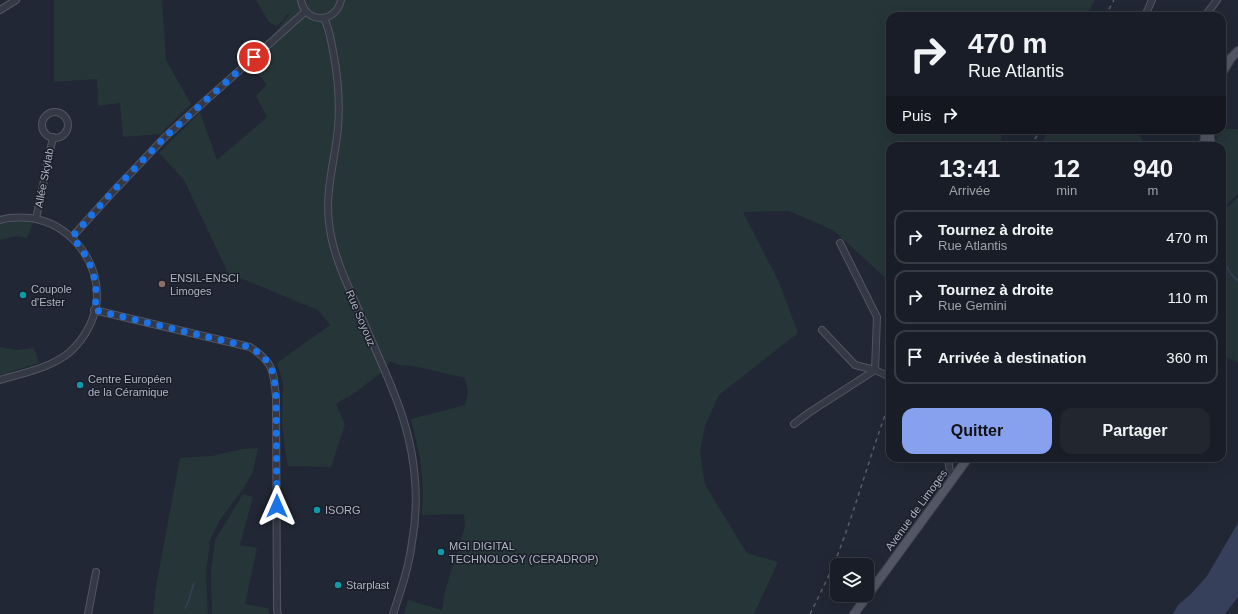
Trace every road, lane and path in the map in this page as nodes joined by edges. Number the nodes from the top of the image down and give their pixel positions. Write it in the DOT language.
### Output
graph roads {
  1 [pos="16,0"];
  2 [pos="301,0"];
  3 [pos="340,0"];
  4 [pos="1152,0"];
  5 [pos="1217,0"];
  6 [pos="0,10"];
  7 [pos="306,11"];
  8 [pos="1147,12"];
  9 [pos="1208,12"];
  10 [pos="324,18"];
  11 [pos="1238,50"];
  12 [pos="1226,66"];
  13 [pos="53,137"];
  14 [pos="36,219"];
  15 [pos="0,220"];
  16 [pos="72,237"];
  17 [pos="840,243"];
  18 [pos="94,310"];
  19 [pos="822,330"];
  20 [pos="875,370"];
  21 [pos="886,375"];
  22 [pos="0,380"];
  23 [pos="794,424"];
  24 [pos="949,462"];
  25 [pos="965,462"];
  26 [pos="954,477"];
  27 [pos="96,572"];
  28 [pos="88,614"];
  29 [pos="278,614"];
  30 [pos="393,614"];
  31 [pos="854,614"];
  1 -- 6 [label="street"];
  2 -- 7 [label="street"];
  3 -- 10 [label="street"];
  4 -- 8 [label="street"];
  5 -- 9 [label="street"];
  7 -- 10 [label="street"];
  7 -- 16 [label="street"];
  10 -- 30 [label="street, Rue Soyouz"];
  11 -- 12 [label="main road"];
  13 -- 13 [label="street, Allée Skylab"];
  13 -- 14 [label="street, Allée Skylab"];
  14 -- 15 [label="street"];
  14 -- 16 [label="street"];
  16 -- 18 [label="street"];
  17 -- 20 [label="street"];
  18 -- 22 [label="street"];
  18 -- 29 [label="street"];
  19 -- 20 [label="street"];
  20 -- 21 [label="street"];
  20 -- 23 [label="street"];
  24 -- 26 [label="street"];
  25 -- 26 [label="main road, Avenue de Limoges"];
  26 -- 31 [label="main road, Avenue de Limoges"];
  27 -- 28 [label="street"];
}
